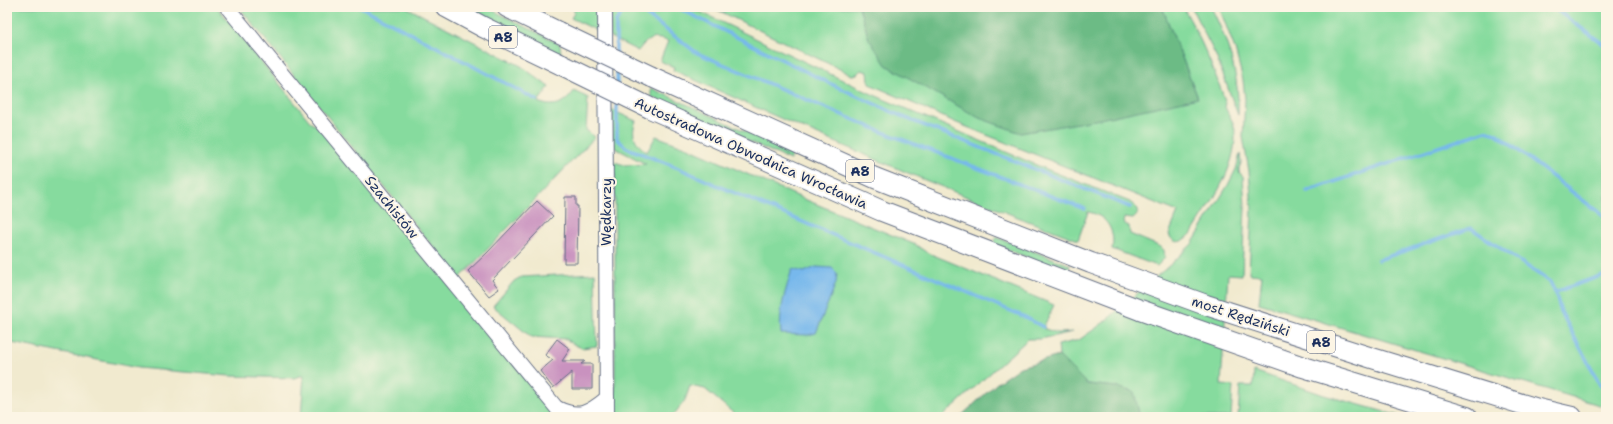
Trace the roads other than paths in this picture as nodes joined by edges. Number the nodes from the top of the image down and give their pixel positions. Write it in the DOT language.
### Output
graph roads {
  1 [pos="227,7"];
  2 [pos="446,7"];
  3 [pos="508,7"];
  4 [pos="605,7"];
  5 [pos="1073,256"];
  6 [pos="1064,281"];
  7 [pos="607,398"];
  8 [pos="560,412"];
  9 [pos="607,417"];
  10 [pos="1467,417"];
  11 [pos="1572,417"];
  1 -- 8 [label="street, Szachistów"];
  2 -- 6 [label="highway, Autostradowa Obwodnica Wrocławia / A8, bridge"];
  3 -- 5 [label="highway, Autostradowa Obwodnica Wrocławia / A8, bridge"];
  4 -- 7 [label="street, Wędkarzy"];
  5 -- 11 [label="highway, most Rędziński / A8"];
  6 -- 10 [label="highway, most Rędziński / A8"];
  7 -- 8 [label="street, Szachistów"];
  7 -- 9 [label="street, Wędkarzy"];
}
